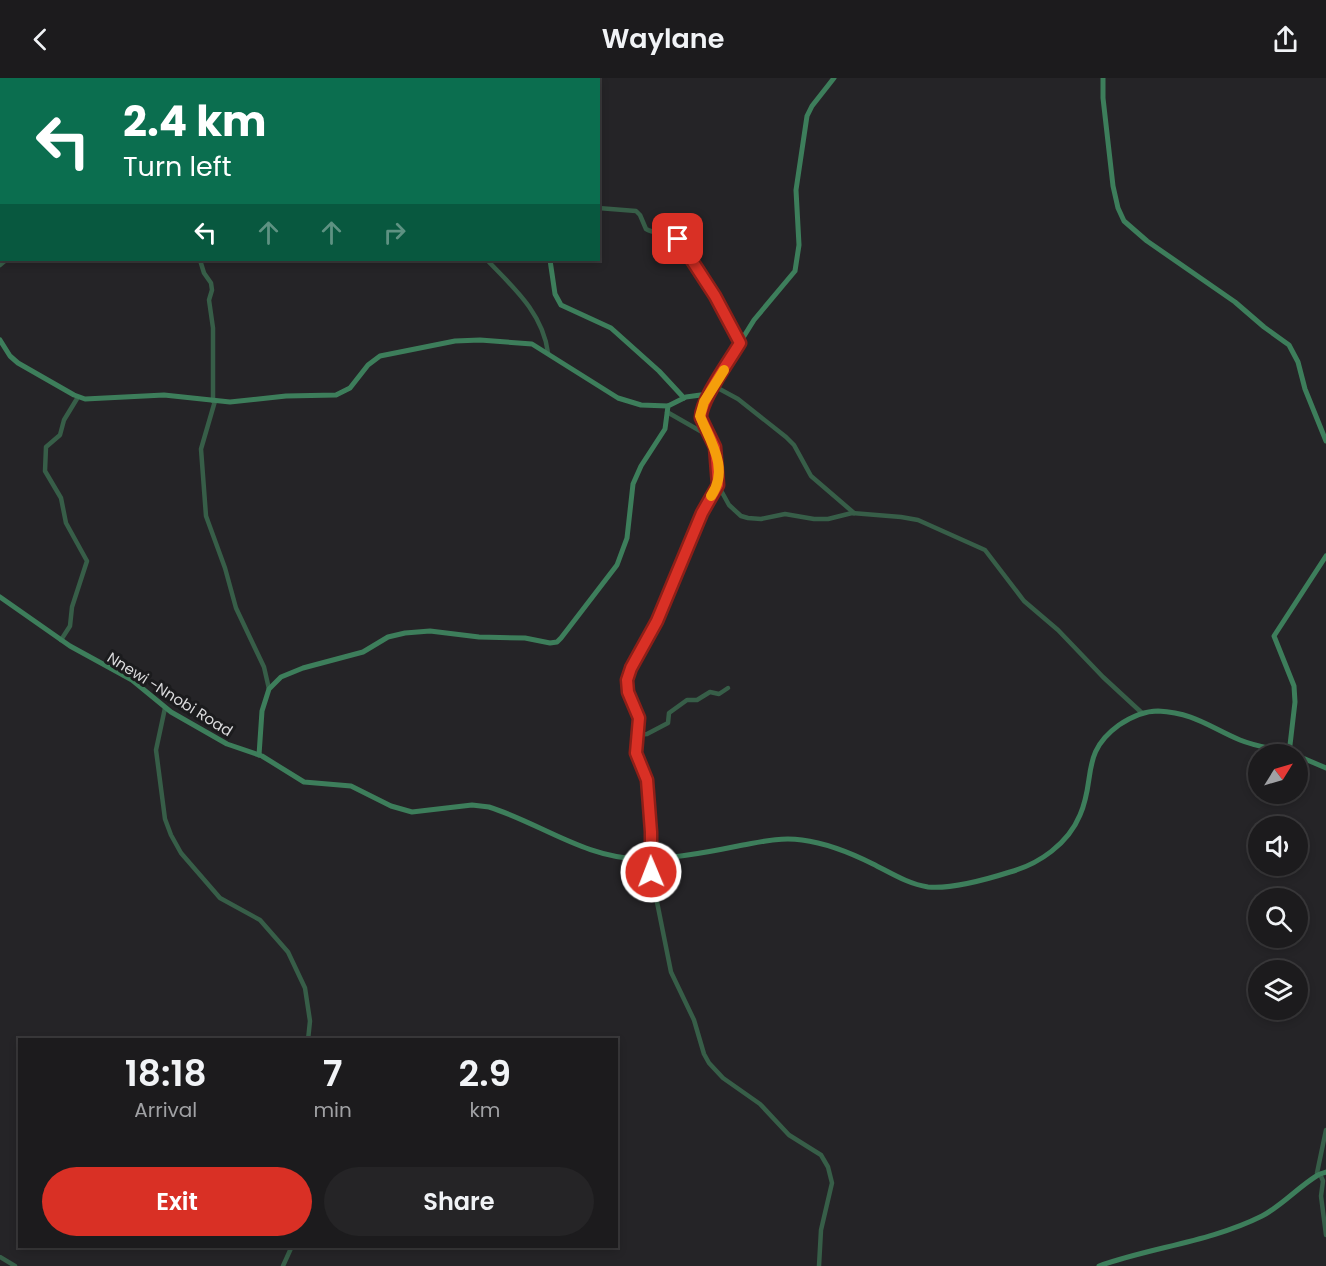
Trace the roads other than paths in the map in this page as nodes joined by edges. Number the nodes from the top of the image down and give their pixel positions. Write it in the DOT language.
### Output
graph roads {
  1 [pos="834,78"];
  2 [pos="1103,78"];
  3 [pos="600,208"];
  4 [pos="201,261"];
  5 [pos="488,261"];
  6 [pos="550,261"];
  7 [pos="0,340"];
  8 [pos="740,343"];
  9 [pos="548,353"];
  10 [pos="714,386"];
  11 [pos="708,394"];
  12 [pos="78,397"];
  13 [pos="684,398"];
  14 [pos="214,401"];
  15 [pos="668,409"];
  16 [pos="708,434"];
  17 [pos="1325,444"];
  18 [pos="718,485"];
  19 [pos="854,513"];
  20 [pos="1326,556"];
  21 [pos="0,597"];
  22 [pos="60,640"];
  23 [pos="728,688"];
  24 [pos="268,689"];
  25 [pos="165,708"];
  26 [pos="1142,713"];
  27 [pos="638,735"];
  28 [pos="1256,744"];
  29 [pos="1290,744"];
  30 [pos="259,755"];
  31 [pos="1308,761"];
  32 [pos="1326,768"];
  33 [pos="651,858"];
  34 [pos="308,1038"];
  35 [pos="1326,1130"];
  36 [pos="1319,1173"];
  37 [pos="1326,1235"];
  38 [pos="291,1248"];
  39 [pos="1,1259"];
  40 [pos="15,1266"];
  41 [pos="283,1266"];
  42 [pos="819,1266"];
  43 [pos="1098,1266"];
  1 -- 8 [label="main road"];
  2 -- 17 [label="main road"];
  3 -- 8 [label="street"];
  4 -- 14 [label="street"];
  5 -- 9 [label="street"];
  6 -- 13 [label="main road"];
  7 -- 12 [label="main road"];
  8 -- 10 [label="main road"];
  9 -- 14 [label="main road"];
  9 -- 15 [label="main road"];
  10 -- 11 [label="main road"];
  10 -- 19 [label="street"];
  11 -- 13 [label="main road"];
  11 -- 16 [label="street"];
  12 -- 14 [label="main road"];
  12 -- 22 [label="street"];
  13 -- 15 [label="main road"];
  14 -- 24 [label="street"];
  15 -- 16 [label="street"];
  15 -- 24 [label="main road"];
  16 -- 18 [label="street"];
  18 -- 19 [label="street"];
  18 -- 27 [label="street"];
  19 -- 26 [label="street"];
  20 -- 29 [label="main road"];
  21 -- 22 [label="main road, Nnewi -Nnobi Road"];
  22 -- 25 [label="main road, Nnewi -Nnobi Road"];
  23 -- 27 [label="street"];
  24 -- 30 [label="main road"];
  25 -- 30 [label="main road, Nnewi -Nnobi Road"];
  25 -- 34 [label="street"];
  26 -- 28 [label="main road"];
  26 -- 33 [label="main road, Nnewi -Nnobi Road"];
  27 -- 33 [label="street"];
  30 -- 33 [label="main road, Nnewi -Nnobi Road"];
  31 -- 32 [label="main road"];
  33 -- 42 [label="street"];
  35 -- 36 [label="street"];
  36 -- 37 [label="street"];
  36 -- 43 [label="main road"];
  38 -- 41 [label="street"];
  39 -- 40 [label="street"];
}
